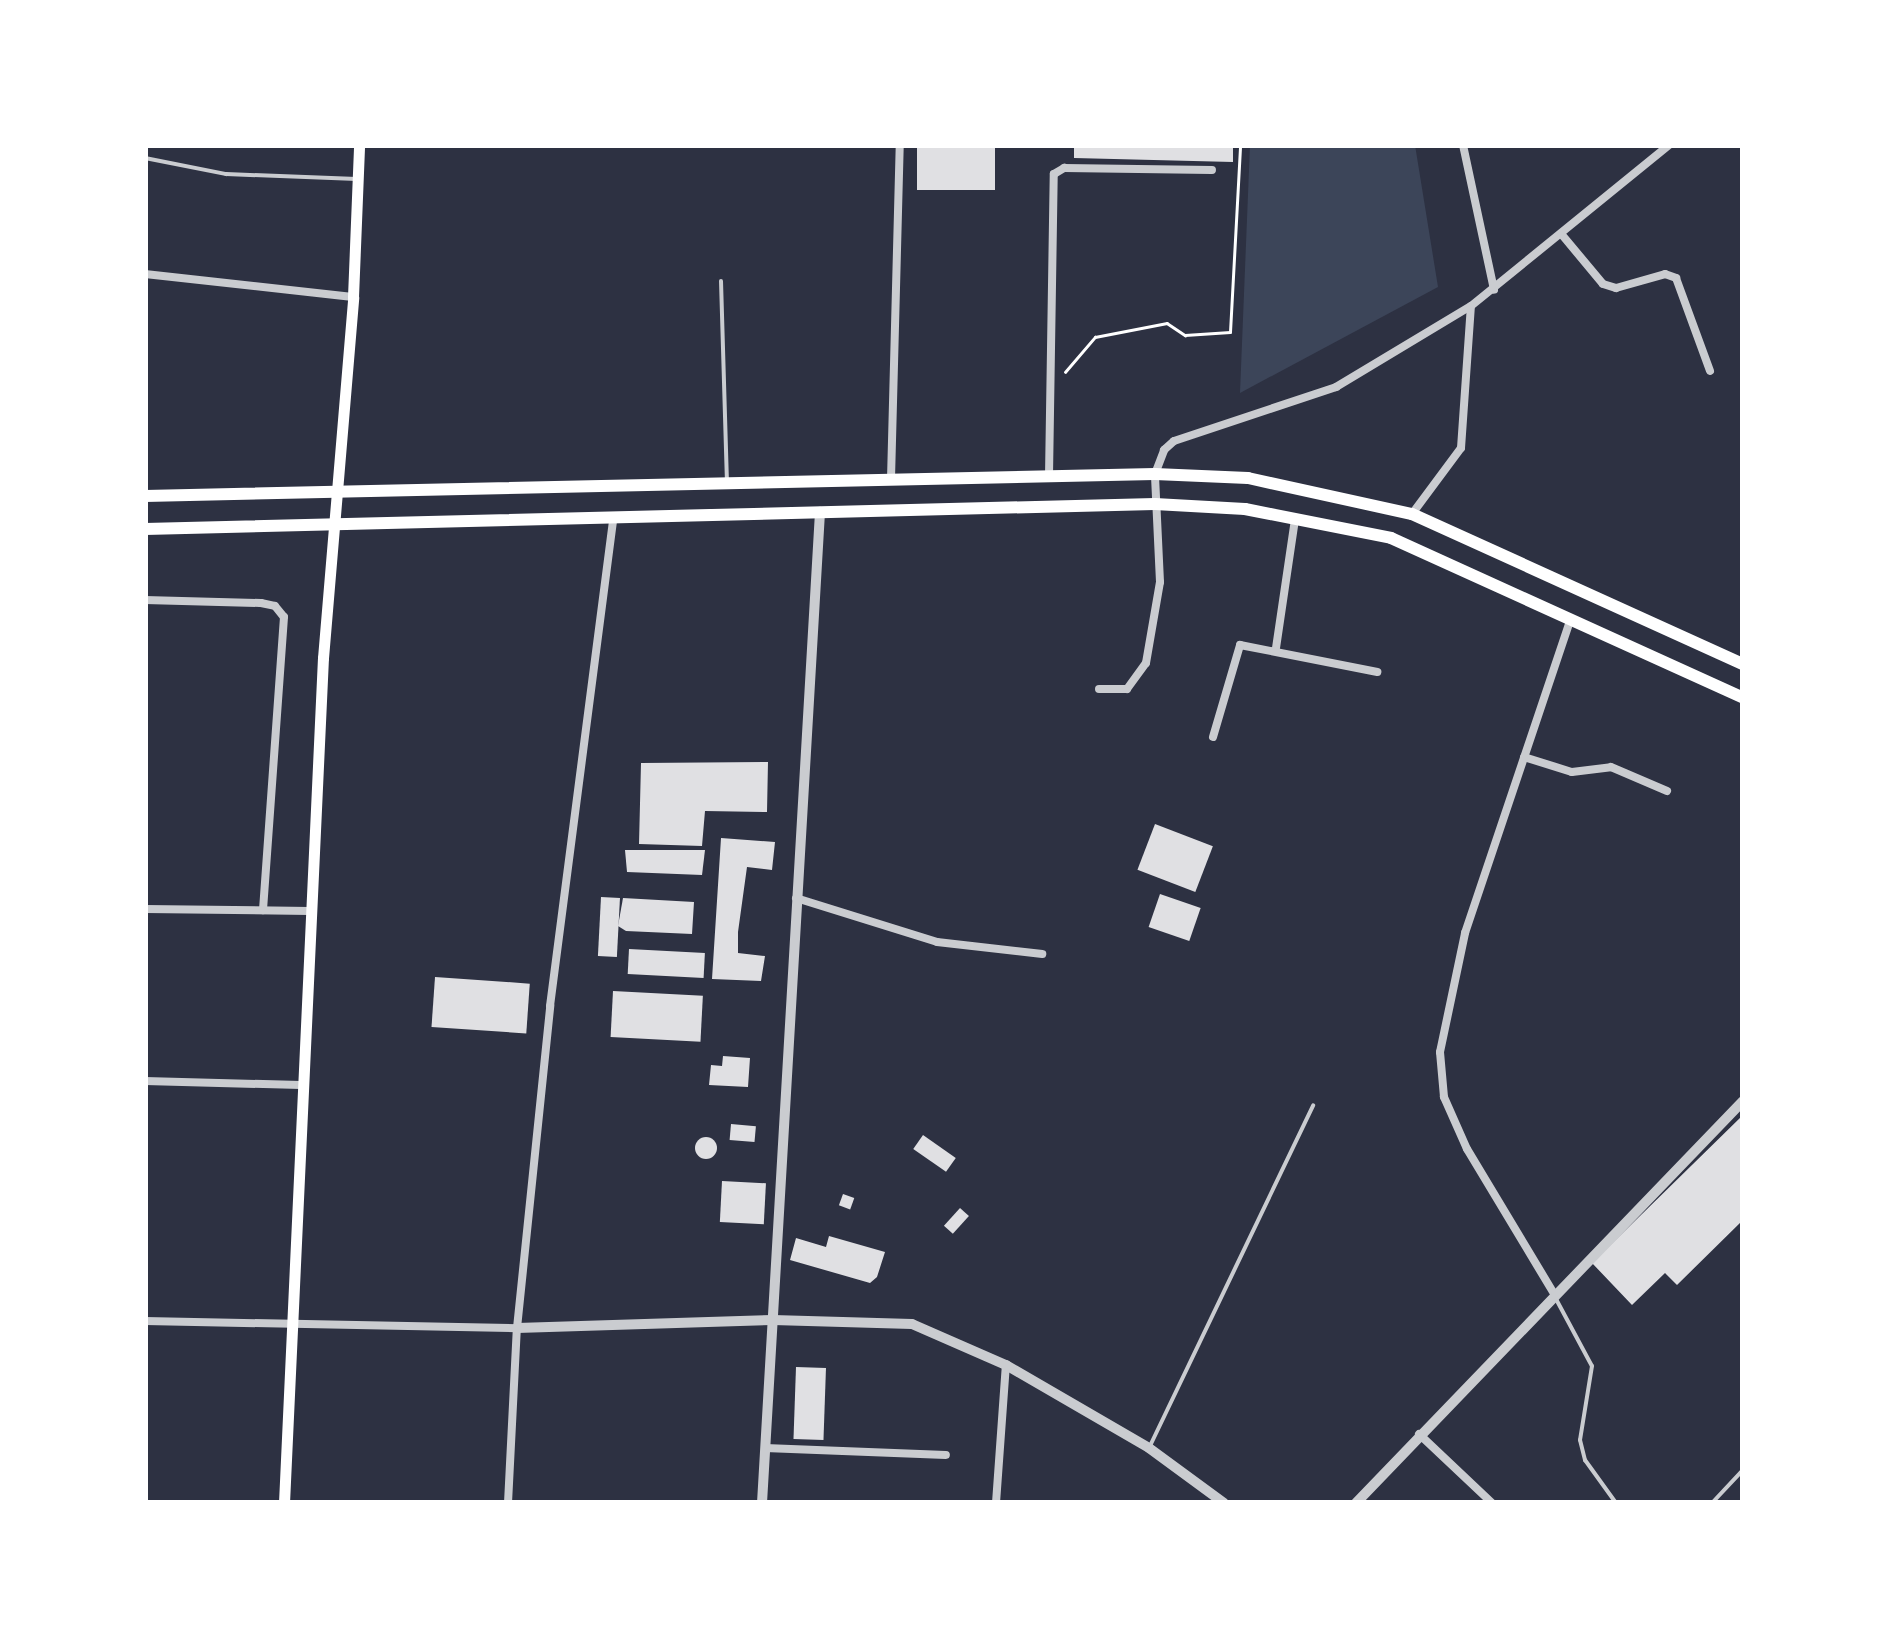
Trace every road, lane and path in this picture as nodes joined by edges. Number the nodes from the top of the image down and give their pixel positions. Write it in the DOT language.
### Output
graph roads {
  1 [pos="359,145"];
  2 [pos="900,145"];
  3 [pos="1240,145"];
  4 [pos="1463,145"];
  5 [pos="1669,145"];
  6 [pos="145,158"];
  7 [pos="1212,170"];
  8 [pos="357,179"];
  9 [pos="1563,236"];
  10 [pos="145,274"];
  11 [pos="721,281"];
  12 [pos="1494,290"];
  13 [pos="353,297"];
  14 [pos="1470,306"];
  15 [pos="1710,370"];
  16 [pos="1046,374"];
  17 [pos="1155,474"];
  18 [pos="1049,476"];
  19 [pos="891,479"];
  20 [pos="727,482"];
  21 [pos="334,489"];
  22 [pos="145,496"];
  23 [pos="1156,504"];
  24 [pos="820,512"];
  25 [pos="1412,514"];
  26 [pos="1296,515"];
  27 [pos="614,516"];
  28 [pos="332,522"];
  29 [pos="145,529"];
  30 [pos="145,600"];
  31 [pos="1571,618"];
  32 [pos="1276,648"];
  33 [pos="1743,664"];
  34 [pos="1378,672"];
  35 [pos="1100,689"];
  36 [pos="1743,698"];
  37 [pos="1212,736"];
  38 [pos="1524,757"];
  39 [pos="1667,791"];
  40 [pos="796,898"];
  41 [pos="145,910"];
  42 [pos="263,910"];
  43 [pos="310,911"];
  44 [pos="1042,954"];
  45 [pos="145,1082"];
  46 [pos="301,1085"];
  47 [pos="1743,1101"];
  48 [pos="1313,1106"];
  49 [pos="1553,1292"];
  50 [pos="772,1320"];
  51 [pos="145,1321"];
  52 [pos="288,1325"];
  53 [pos="518,1328"];
  54 [pos="1006,1365"];
  55 [pos="1419,1434"];
  56 [pos="765,1448"];
  57 [pos="1149,1448"];
  58 [pos="946,1456"];
  59 [pos="1743,1470"];
  60 [pos="284,1503"];
  61 [pos="508,1503"];
  62 [pos="762,1503"];
  63 [pos="996,1503"];
  64 [pos="1224,1503"];
  65 [pos="1356,1503"];
  66 [pos="1492,1503"];
  67 [pos="1616,1503"];
  68 [pos="1712,1503"];
  1 -- 8 [label="main road"];
  2 -- 19 [label="street"];
  3 -- 16 [label="path"];
  4 -- 12 [label="street"];
  5 -- 9 [label="street"];
  6 -- 8 [label="lane"];
  7 -- 16 [label="street"];
  8 -- 13 [label="main road"];
  9 -- 12 [label="street"];
  9 -- 15 [label="street"];
  10 -- 13 [label="street"];
  11 -- 20 [label="lane"];
  12 -- 14 [label="street"];
  13 -- 21 [label="main road"];
  14 -- 17 [label="street"];
  14 -- 25 [label="street"];
  16 -- 18 [label="street"];
  17 -- 18 [label="main road"];
  17 -- 23 [label="street"];
  17 -- 25 [label="main road"];
  18 -- 19 [label="main road"];
  19 -- 20 [label="main road"];
  20 -- 21 [label="main road"];
  21 -- 22 [label="main road"];
  21 -- 28 [label="main road"];
  23 -- 24 [label="main road"];
  23 -- 26 [label="main road"];
  23 -- 35 [label="street"];
  24 -- 27 [label="main road"];
  24 -- 40 [label="street"];
  25 -- 33 [label="main road"];
  26 -- 31 [label="main road"];
  26 -- 32 [label="street"];
  27 -- 28 [label="main road"];
  27 -- 53 [label="street"];
  28 -- 29 [label="main road"];
  28 -- 43 [label="main road"];
  30 -- 42 [label="street"];
  31 -- 36 [label="main road"];
  31 -- 38 [label="street"];
  32 -- 34 [label="street"];
  32 -- 37 [label="street"];
  38 -- 39 [label="street"];
  38 -- 49 [label="street"];
  40 -- 44 [label="street"];
  40 -- 50 [label="street"];
  41 -- 42 [label="street"];
  42 -- 43 [label="street"];
  43 -- 46 [label="main road"];
  45 -- 46 [label="street"];
  46 -- 52 [label="main road"];
  47 -- 49 [label="street"];
  48 -- 57 [label="lane"];
  49 -- 55 [label="street"];
  49 -- 67 [label="lane"];
  50 -- 53 [label="street"];
  50 -- 54 [label="street"];
  50 -- 56 [label="street"];
  51 -- 52 [label="street"];
  52 -- 53 [label="street"];
  52 -- 60 [label="main road"];
  53 -- 61 [label="street"];
  54 -- 57 [label="street"];
  54 -- 63 [label="street"];
  55 -- 65 [label="street"];
  55 -- 66 [label="street"];
  56 -- 58 [label="street"];
  56 -- 62 [label="street"];
  57 -- 64 [label="street"];
  59 -- 68 [label="lane"];
}
